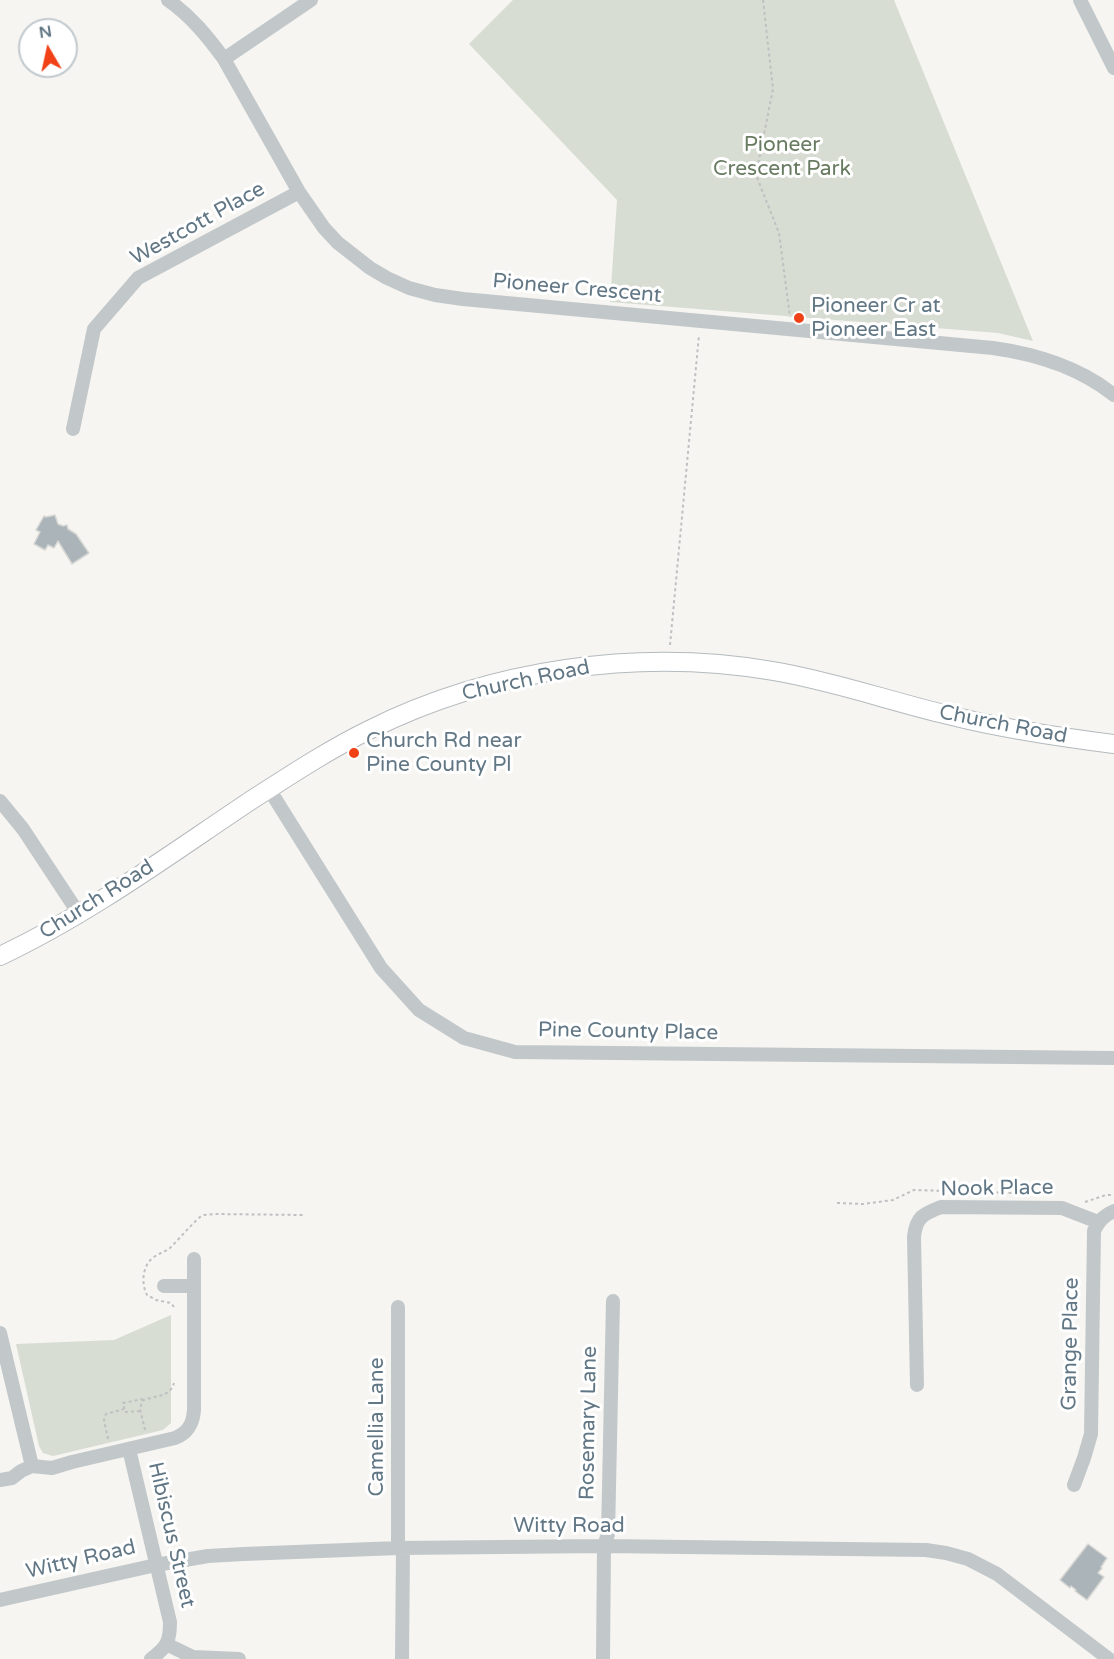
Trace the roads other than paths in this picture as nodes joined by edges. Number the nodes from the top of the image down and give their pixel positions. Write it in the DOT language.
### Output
graph roads {
  1 [pos="168,0"];
  2 [pos="311,0"];
  3 [pos="1080,0"];
  4 [pos="224,59"];
  5 [pos="1114,68"];
  6 [pos="299,192"];
  7 [pos="1114,395"];
  8 [pos="73,429"];
  9 [pos="1114,744"];
  10 [pos="269,789"];
  11 [pos="0,801"];
  12 [pos="79,914"];
  13 [pos="0,956"];
  14 [pos="1114,1058"];
  15 [pos="1114,1211"];
  16 [pos="1098,1222"];
  17 [pos="194,1259"];
  18 [pos="164,1286"];
  19 [pos="194,1286"];
  20 [pos="613,1301"];
  21 [pos="398,1307"];
  22 [pos="0,1333"];
  23 [pos="917,1385"];
  24 [pos="129,1449"];
  25 [pos="32,1466"];
  26 [pos="0,1480"];
  27 [pos="1074,1485"];
  28 [pos="604,1546"];
  29 [pos="401,1548"];
  30 [pos="156,1565"];
  31 [pos="0,1600"];
  32 [pos="166,1644"];
  33 [pos="151,1659"];
  34 [pos="239,1659"];
  35 [pos="402,1659"];
  36 [pos="603,1659"];
  37 [pos="1109,1659"];
  1 -- 4 [label="street, Pioneer Crescent"];
  2 -- 4 [label="street"];
  3 -- 5 [label="street"];
  4 -- 6 [label="street, Pioneer Crescent"];
  6 -- 7 [label="street, Pioneer Crescent"];
  6 -- 8 [label="street, Westcott Place"];
  9 -- 10 [label="main road, Church Road"];
  10 -- 12 [label="main road, Church Road"];
  10 -- 14 [label="street, Pine County Place"];
  11 -- 12 [label="street"];
  12 -- 13 [label="main road, Church Road"];
  15 -- 16 [label="street"];
  16 -- 23 [label="street, Nook Place"];
  16 -- 27 [label="street, Grange Place"];
  17 -- 19 [label="street"];
  18 -- 19 [label="street"];
  19 -- 24 [label="street"];
  20 -- 28 [label="street, Rosemary Lane"];
  21 -- 29 [label="street, Camellia Lane"];
  22 -- 25 [label="street"];
  24 -- 25 [label="street"];
  24 -- 30 [label="street, Hibiscus Street"];
  25 -- 26 [label="street"];
  28 -- 29 [label="street, Witty Road"];
  28 -- 36 [label="street, Rosemary Lane"];
  28 -- 37 [label="street, Witty Road"];
  29 -- 30 [label="street, Witty Road"];
  29 -- 35 [label="street, Camellia Lane"];
  30 -- 31 [label="street, Witty Road"];
  30 -- 32 [label="street, Hibiscus Street"];
  32 -- 33 [label="street"];
  32 -- 34 [label="street"];
}
